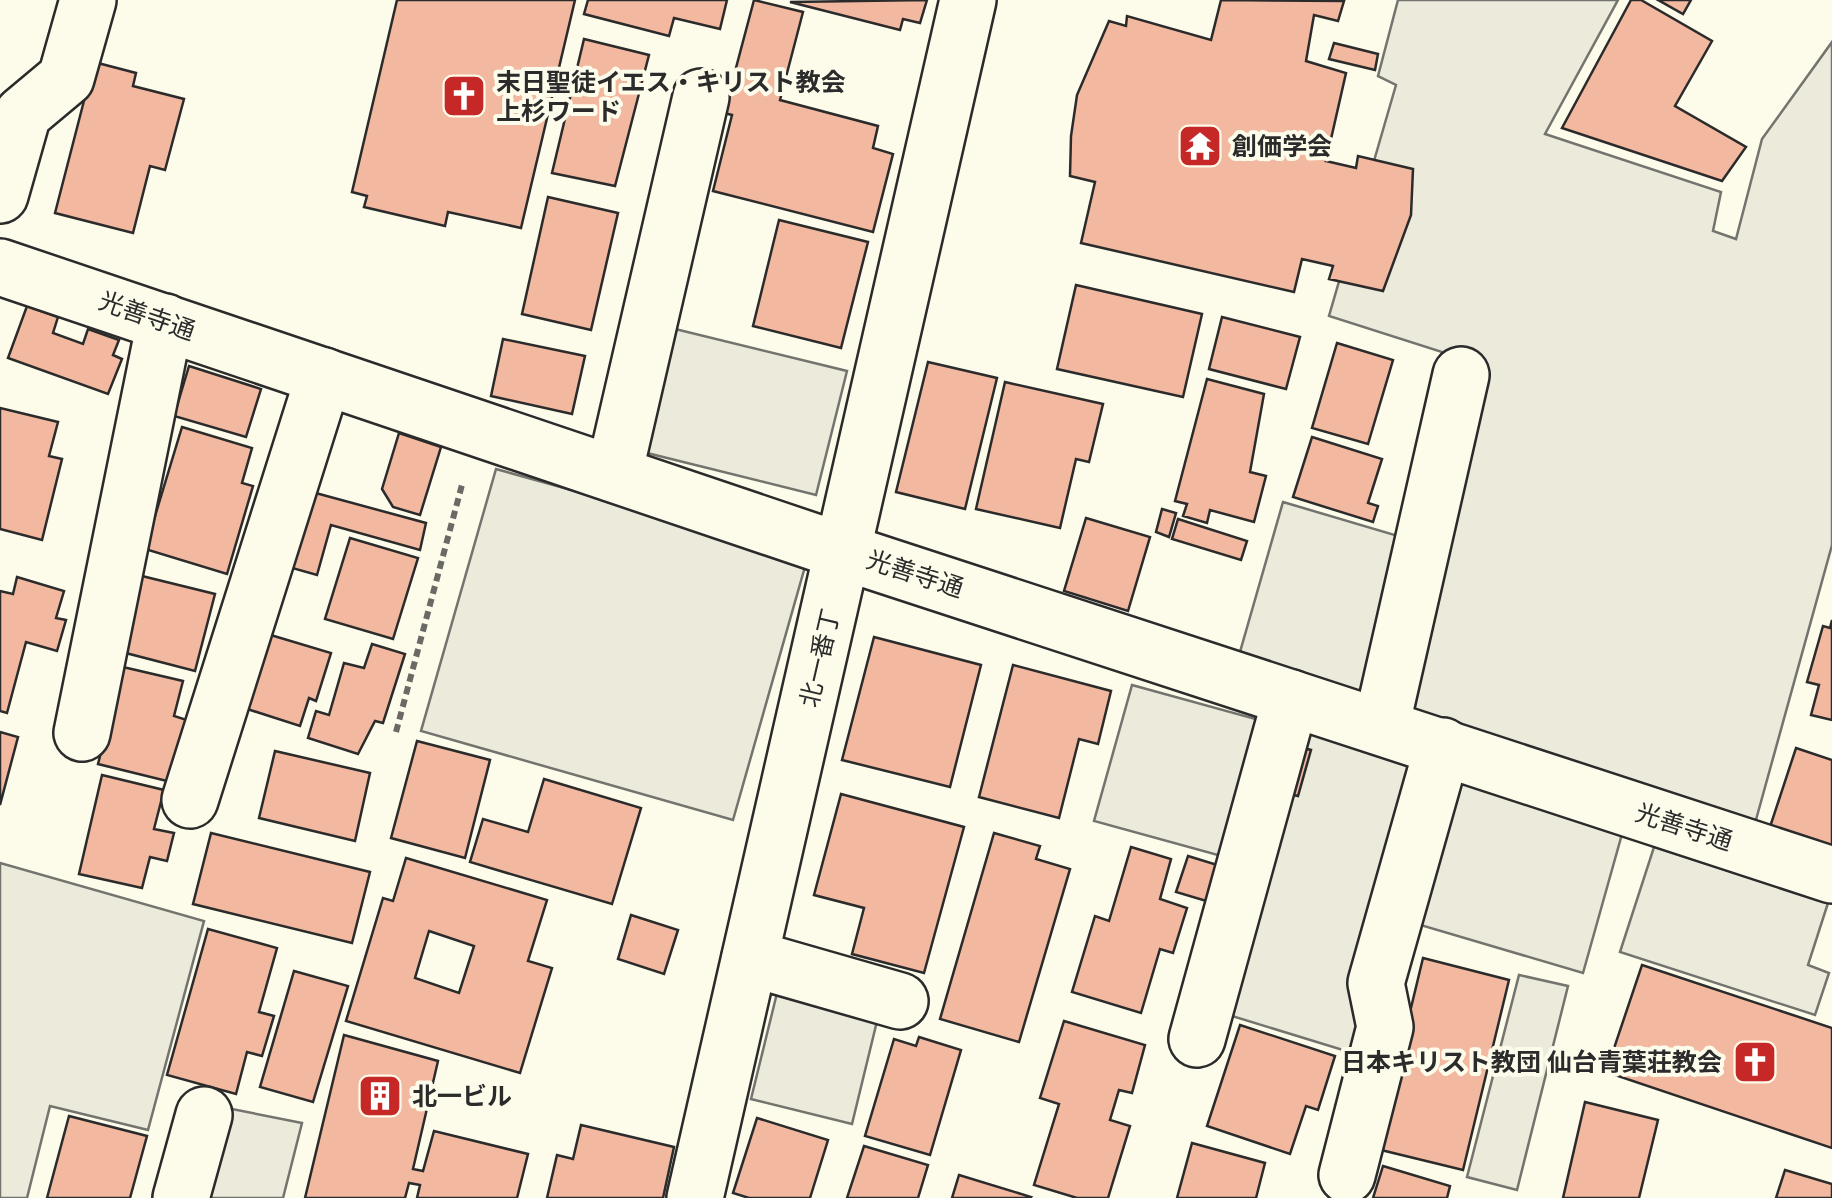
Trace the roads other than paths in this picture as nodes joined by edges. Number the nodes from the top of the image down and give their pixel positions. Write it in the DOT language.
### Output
graph roads {
  1 [pos="88,0"];
  2 [pos="968,0"];
  3 [pos="701,97"];
  4 [pos="0,195"];
  5 [pos="2,277"];
  6 [pos="165,322"];
  7 [pos="1460,375"];
  8 [pos="324,376"];
  9 [pos="614,474"];
  10 [pos="844,552"];
  11 [pos="1291,698"];
  12 [pos="1381,727"];
  13 [pos="82,733"];
  14 [pos="1443,746"];
  15 [pos="190,800"];
  16 [pos="1832,874"];
  17 [pos="750,958"];
  18 [pos="900,1001"];
  19 [pos="1197,1039"];
  20 [pos="204,1115"];
  21 [pos="1347,1174"];
  22 [pos="181,1198"];
  23 [pos="695,1198"];
  1 -- 4 [label="street"];
  2 -- 10 [label="street, 北一番丁"];
  3 -- 9 [label="street"];
  5 -- 6 [label="street, 光善寺通"];
  6 -- 8 [label="street, 光善寺通"];
  6 -- 13 [label="street"];
  7 -- 12 [label="street"];
  8 -- 9 [label="street, 光善寺通"];
  8 -- 15 [label="street"];
  9 -- 10 [label="street, 光善寺通"];
  10 -- 11 [label="street, 光善寺通"];
  10 -- 17 [label="street, 北一番丁"];
  11 -- 12 [label="street, 光善寺通"];
  11 -- 19 [label="street"];
  12 -- 14 [label="street, 光善寺通"];
  14 -- 16 [label="street, 光善寺通"];
  14 -- 21 [label="street"];
  17 -- 18 [label="street"];
  17 -- 23 [label="street, 北一番丁"];
  20 -- 22 [label="street"];
}
